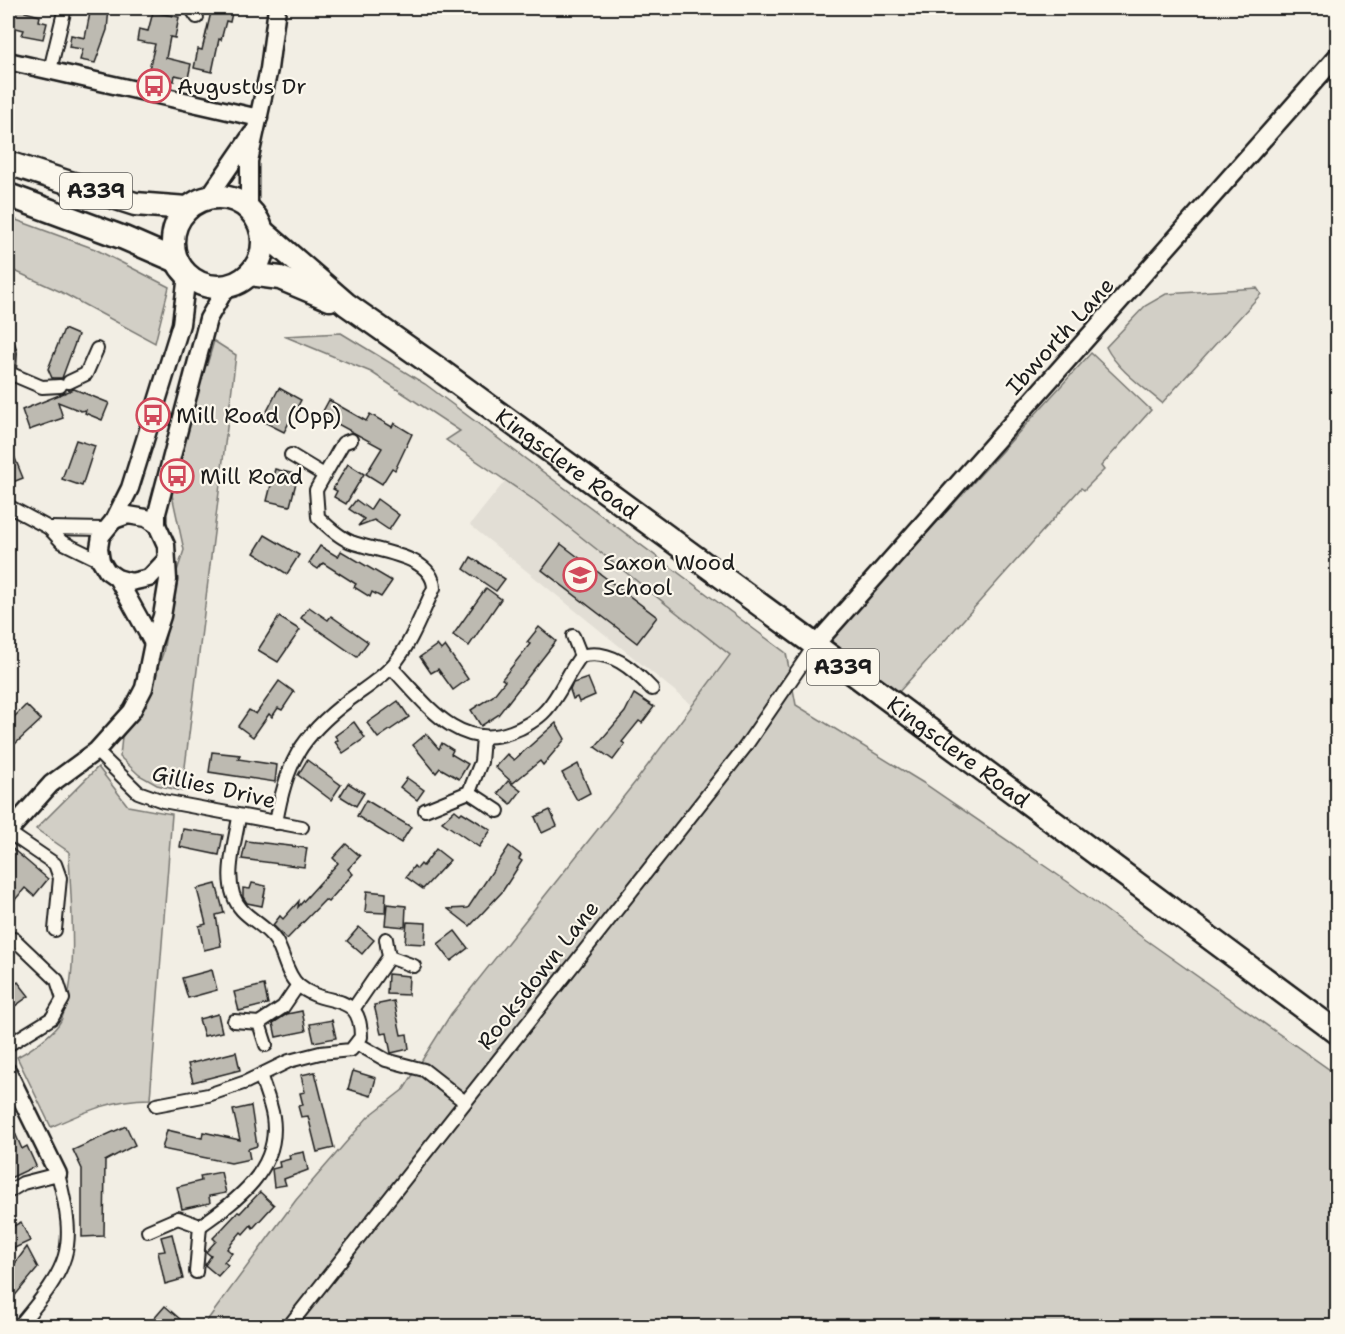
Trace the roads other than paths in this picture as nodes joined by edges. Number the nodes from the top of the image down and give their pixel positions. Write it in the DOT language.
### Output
graph roads {
  1 [pos="65,8"];
  2 [pos="277,8"];
  3 [pos="1338,55"];
  4 [pos="8,61"];
  5 [pos="50,70"];
  6 [pos="257,124"];
  7 [pos="8,164"];
  8 [pos="8,195"];
  9 [pos="208,198"];
  10 [pos="187,208"];
  11 [pos="249,209"];
  12 [pos="262,231"];
  13 [pos="182,268"];
  14 [pos="250,274"];
  15 [pos="227,286"];
  16 [pos="346,304"];
  17 [pos="8,346"];
  18 [pos="97,349"];
  19 [pos="8,374"];
  20 [pos="351,440"];
  21 [pos="291,455"];
  22 [pos="324,475"];
  23 [pos="8,506"];
  24 [pos="109,525"];
  25 [pos="157,525"];
  26 [pos="49,528"];
  27 [pos="101,561"];
  28 [pos="165,561"];
  29 [pos="117,578"];
  30 [pos="573,636"];
  31 [pos="153,643"];
  32 [pos="815,645"];
  33 [pos="581,656"];
  34 [pos="391,667"];
  35 [pos="652,689"];
  36 [pos="483,738"];
  37 [pos="96,751"];
  38 [pos="469,792"];
  39 [pos="425,810"];
  40 [pos="498,811"];
  41 [pos="239,817"];
  42 [pos="276,823"];
  43 [pos="302,827"];
  44 [pos="8,832"];
  45 [pos="55,930"];
  46 [pos="14,939"];
  47 [pos="386,939"];
  48 [pos="389,957"];
  49 [pos="414,966"];
  50 [pos="298,985"];
  51 [pos="354,1008"];
  52 [pos="234,1021"];
  53 [pos="259,1023"];
  54 [pos="1338,1033"];
  55 [pos="358,1044"];
  56 [pos="8,1045"];
  57 [pos="266,1045"];
  58 [pos="8,1072"];
  59 [pos="261,1077"];
  60 [pos="465,1102"];
  61 [pos="156,1105"];
  62 [pos="58,1174"];
  63 [pos="8,1192"];
  64 [pos="200,1226"];
  65 [pos="148,1231"];
  66 [pos="196,1272"];
  67 [pos="19,1326"];
  68 [pos="289,1326"];
  1 -- 5 [label="street"];
  2 -- 6 [label="street"];
  3 -- 32 [label="street, Ibworth Lane"];
  4 -- 5 [label="street"];
  5 -- 6 [label="street"];
  6 -- 9 [label="street"];
  6 -- 11 [label="street"];
  7 -- 10 [label="highway, A339"];
  8 -- 13 [label="highway, A339"];
  9 -- 10 [label="highway"];
  9 -- 11 [label="highway"];
  10 -- 13 [label="highway"];
  11 -- 12 [label="highway"];
  12 -- 14 [label="highway"];
  12 -- 16 [label="highway, Kingsclere Road / A339"];
  13 -- 15 [label="highway"];
  13 -- 24 [label="street"];
  14 -- 15 [label="highway"];
  14 -- 16 [label="highway, Kingsclere Road / A339"];
  15 -- 25 [label="street"];
  16 -- 32 [label="highway, Kingsclere Road / A339"];
  17 -- 19 [label="street"];
  18 -- 19 [label="street"];
  20 -- 22 [label="street"];
  21 -- 22 [label="street"];
  22 -- 34 [label="street"];
  23 -- 26 [label="street"];
  24 -- 25 [label="street"];
  24 -- 26 [label="street"];
  24 -- 27 [label="street"];
  25 -- 28 [label="street"];
  26 -- 27 [label="street"];
  27 -- 29 [label="street"];
  28 -- 29 [label="street"];
  28 -- 31 [label="street"];
  29 -- 31 [label="street"];
  30 -- 33 [label="street"];
  31 -- 37 [label="street"];
  32 -- 54 [label="highway, Kingsclere Road / A339"];
  32 -- 60 [label="street, Rooksdown Lane"];
  33 -- 35 [label="street"];
  33 -- 36 [label="street"];
  34 -- 36 [label="street"];
  34 -- 42 [label="street"];
  36 -- 38 [label="street"];
  37 -- 41 [label="street, Gillies Drive"];
  37 -- 44 [label="street"];
  38 -- 39 [label="street"];
  38 -- 40 [label="street"];
  41 -- 42 [label="street, Gillies Drive"];
  41 -- 50 [label="street"];
  42 -- 43 [label="street, Gillies Drive"];
  44 -- 45 [label="street"];
  46 -- 56 [label="street"];
  47 -- 48 [label="street"];
  48 -- 49 [label="street"];
  48 -- 51 [label="street"];
  50 -- 51 [label="street"];
  50 -- 53 [label="street"];
  51 -- 55 [label="street"];
  52 -- 53 [label="street"];
  53 -- 57 [label="street"];
  55 -- 59 [label="street"];
  55 -- 60 [label="street"];
  58 -- 62 [label="street"];
  59 -- 61 [label="street"];
  59 -- 64 [label="street"];
  60 -- 68 [label="street, Rooksdown Lane"];
  62 -- 63 [label="street"];
  62 -- 67 [label="street"];
  64 -- 65 [label="street"];
  64 -- 66 [label="street"];
}
